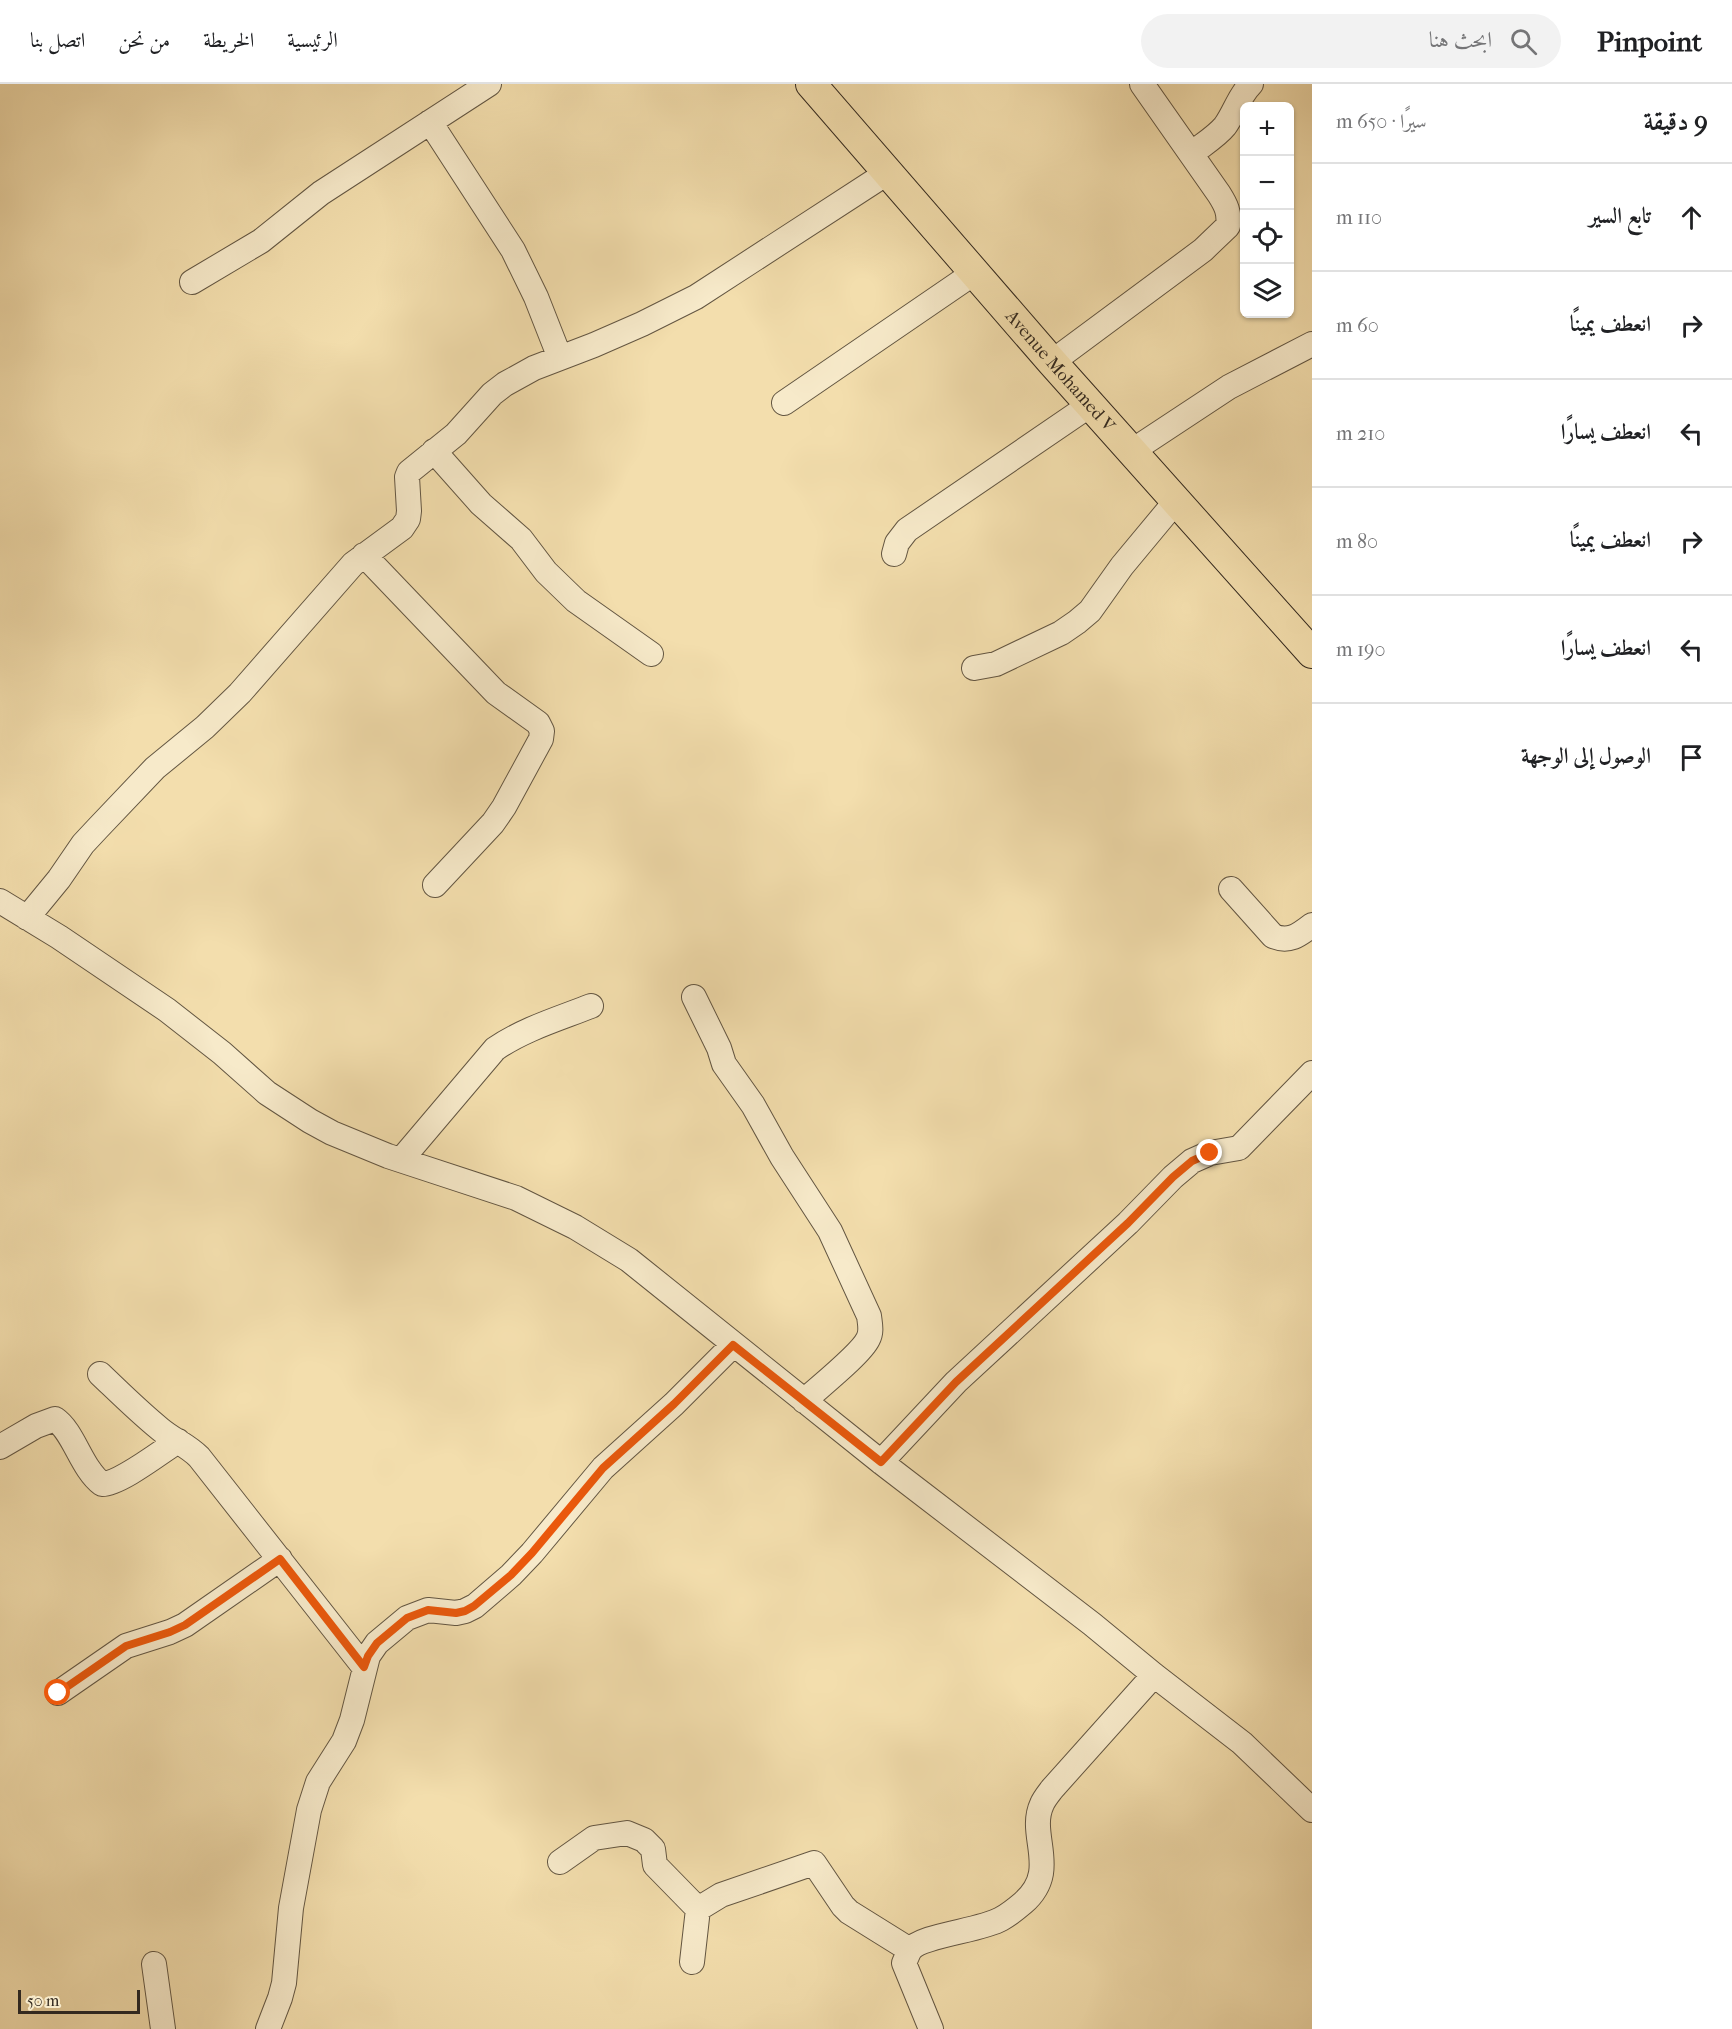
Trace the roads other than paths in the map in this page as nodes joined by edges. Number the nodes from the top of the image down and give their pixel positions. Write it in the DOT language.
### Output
graph roads {
  1 [pos="489,84"];
  2 [pos="811,84"];
  3 [pos="1142,84"];
  4 [pos="1251,84"];
  5 [pos="430,122"];
  6 [pos="1191,154"];
  7 [pos="887,173"];
  8 [pos="974,273"];
  9 [pos="192,282"];
  10 [pos="1312,344"];
  11 [pos="560,358"];
  12 [pos="1052,362"];
  13 [pos="784,403"];
  14 [pos="1090,405"];
  15 [pos="1132,451"];
  16 [pos="434,452"];
  17 [pos="1176,501"];
  18 [pos="894,554"];
  19 [pos="364,555"];
  20 [pos="651,654"];
  21 [pos="1312,654"];
  22 [pos="974,668"];
  23 [pos="435,885"];
  24 [pos="1231,890"];
  25 [pos="0,901"];
  26 [pos="27,918"];
  27 [pos="1312,925"];
  28 [pos="694,997"];
  29 [pos="591,1006"];
  30 [pos="1312,1073"];
  31 [pos="401,1160"];
  32 [pos="733,1345"];
  33 [pos="100,1374"];
  34 [pos="804,1401"];
  35 [pos="178,1441"];
  36 [pos="0,1447"];
  37 [pos="881,1462"];
  38 [pos="280,1559"];
  39 [pos="364,1667"];
  40 [pos="1154,1675"];
  41 [pos="58,1693"];
  42 [pos="1312,1810"];
  43 [pos="560,1862"];
  44 [pos="698,1910"];
  45 [pos="910,1950"];
  46 [pos="692,1962"];
  47 [pos="154,1964"];
  48 [pos="163,2029"];
  49 [pos="268,2029"];
  50 [pos="931,2029"];
  1 -- 5 [label="street"];
  2 -- 7 [label="main road, Avenue Mohamed V"];
  3 -- 6 [label="street"];
  4 -- 6 [label="street"];
  5 -- 9 [label="street"];
  5 -- 11 [label="street"];
  6 -- 12 [label="street"];
  7 -- 8 [label="main road, Avenue Mohamed V"];
  7 -- 11 [label="street"];
  8 -- 12 [label="main road, Avenue Mohamed V"];
  8 -- 13 [label="street"];
  10 -- 15 [label="street"];
  11 -- 16 [label="street"];
  12 -- 14 [label="main road, Avenue Mohamed V"];
  14 -- 15 [label="main road, Avenue Mohamed V"];
  14 -- 18 [label="street"];
  15 -- 17 [label="main road, Avenue Mohamed V"];
  16 -- 19 [label="street"];
  16 -- 20 [label="street"];
  17 -- 21 [label="main road, Avenue Mohamed V"];
  17 -- 22 [label="street"];
  19 -- 23 [label="street"];
  19 -- 26 [label="street"];
  24 -- 27 [label="street"];
  25 -- 26 [label="street"];
  26 -- 31 [label="street"];
  28 -- 34 [label="street"];
  29 -- 31 [label="street"];
  30 -- 37 [label="street"];
  31 -- 32 [label="street"];
  32 -- 34 [label="street"];
  32 -- 39 [label="street"];
  33 -- 35 [label="street"];
  34 -- 37 [label="street"];
  35 -- 36 [label="street"];
  35 -- 38 [label="street"];
  37 -- 40 [label="street"];
  38 -- 39 [label="street"];
  38 -- 41 [label="street"];
  39 -- 49 [label="street"];
  40 -- 42 [label="street"];
  40 -- 45 [label="street"];
  43 -- 44 [label="street"];
  44 -- 45 [label="street"];
  44 -- 46 [label="street"];
  45 -- 50 [label="street"];
  47 -- 48 [label="street"];
}
